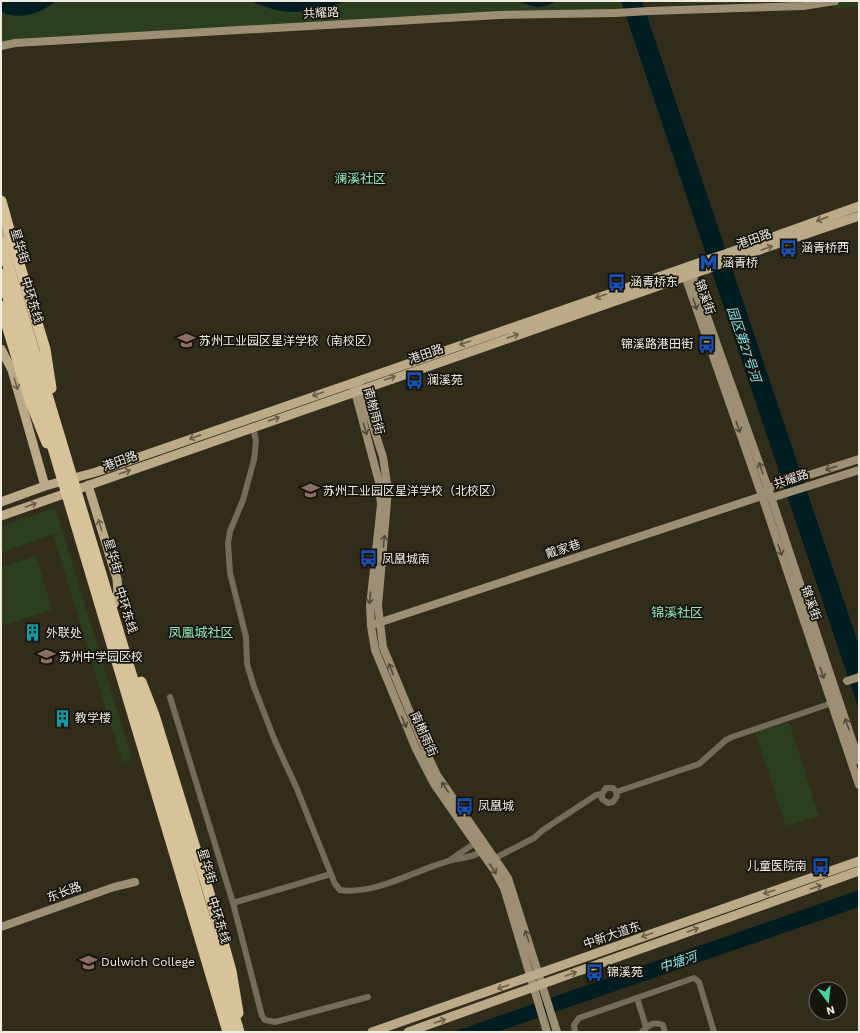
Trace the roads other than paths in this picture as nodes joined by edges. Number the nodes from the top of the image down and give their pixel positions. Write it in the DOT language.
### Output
graph roads {
  1 [pos="835,1"];
  2 [pos="1,46"];
  3 [pos="1,201"];
  4 [pos="859,206"];
  5 [pos="859,216"];
  6 [pos="1,225"];
  7 [pos="1,242"];
  8 [pos="729,257"];
  9 [pos="688,272"];
  10 [pos="1,274"];
  11 [pos="1,292"];
  12 [pos="1,308"];
  13 [pos="1,349"];
  14 [pos="355,381"];
  15 [pos="357,390"];
  16 [pos="254,427"];
  17 [pos="60,438"];
  18 [pos="47,444"];
  19 [pos="859,459"];
  20 [pos="859,470"];
  21 [pos="77,478"];
  22 [pos="58,483"];
  23 [pos="45,486"];
  24 [pos="84,487"];
  25 [pos="768,488"];
  26 [pos="62,494"];
  27 [pos="762,496"];
  28 [pos="771,498"];
  29 [pos="1,502"];
  30 [pos="1,516"];
  31 [pos="379,623"];
  32 [pos="117,625"];
  33 [pos="370,626"];
  34 [pos="859,677"];
  35 [pos="830,686"];
  36 [pos="170,697"];
  37 [pos="832,703"];
  38 [pos="859,761"];
  39 [pos="859,784"];
  40 [pos="616,792"];
  41 [pos="602,794"];
  42 [pos="475,843"];
  43 [pos="481,852"];
  44 [pos="495,858"];
  45 [pos="450,860"];
  46 [pos="859,861"];
  47 [pos="859,871"];
  48 [pos="331,874"];
  49 [pos="135,882"];
  50 [pos="233,903"];
  51 [pos="1,928"];
  52 [pos="535,975"];
  53 [pos="538,986"];
  54 [pos="368,997"];
  55 [pos="637,998"];
  56 [pos="238,1013"];
  57 [pos="644,1030"];
  58 [pos="223,1032"];
  59 [pos="228,1032"];
  60 [pos="239,1032"];
  61 [pos="243,1032"];
  62 [pos="372,1032"];
  63 [pos="408,1032"];
  64 [pos="547,1032"];
  65 [pos="557,1032"];
  66 [pos="575,1032"];
  67 [pos="665,1032"];
  68 [pos="714,1032"];
  1 -- 2 [label="main road, 共耀路, bridge"];
  3 -- 17 [label="highway, bridge"];
  4 -- 8 [label="main road, 港田路, one-way"];
  8 -- 5 [label="main road, 港田路, one-way"];
  6 -- 21 [label="main road, 星华街"];
  7 -- 17 [label="highway, 中环东线, bridge"];
  8 -- 9 [label="main road, 港田路, bridge"];
  9 -- 14 [label="main road, 港田路, one-way"];
  15 -- 9 [label="main road, 港田路, one-way"];
  25 -- 9 [label="main road, 锦溪街, one-way"];
  9 -- 27 [label="main road, 锦溪街, one-way"];
  10 -- 59 [label="highway, 中环东线, bridge"];
  11 -- 18 [label="main road"];
  12 -- 18 [label="highway"];
  13 -- 23 [label="main road, one-way"];
  14 -- 15 [label="main road, 南榭雨街"];
  14 -- 21 [label="main road, 港田路, one-way"];
  16 -- 15 [label="main road, 港田路, one-way"];
  31 -- 15 [label="main road, 南榭雨街, one-way"];
  15 -- 33 [label="main road, 南榭雨街, one-way"];
  24 -- 16 [label="main road, 港田路, one-way"];
  16 -- 48 [label="street"];
  17 -- 32 [label="highway, 中环东线, bridge"];
  18 -- 22 [label="main road"];
  19 -- 25 [label="main road, 共耀路, one-way"];
  20 -- 28 [label="main road, 共耀路"];
  21 -- 22 [label="main road, 港田路"];
  21 -- 24 [label="main road, 星华街"];
  22 -- 23 [label="main road, 港田路"];
  22 -- 26 [label="main road"];
  23 -- 29 [label="main road, 港田路"];
  24 -- 26 [label="main road, 港田路"];
  56 -- 24 [label="main road, 星华街, one-way"];
  25 -- 27 [label="main road, 共耀路"];
  25 -- 28 [label="main road, 锦溪街"];
  30 -- 26 [label="main road, 港田路, one-way"];
  26 -- 58 [label="main road"];
  27 -- 28 [label="main road, 共耀路"];
  27 -- 31 [label="main road, 戴家巷"];
  27 -- 35 [label="main road, 锦溪街, one-way"];
  28 -- 35 [label="main road, 锦溪街"];
  31 -- 33 [label="main road, 戴家巷"];
  44 -- 31 [label="main road, 南榭雨街, one-way"];
  32 -- 56 [label="highway, bridge"];
  32 -- 60 [label="highway, 中环东线, bridge"];
  33 -- 42 [label="main road, 南榭雨街, one-way"];
  34 -- 35 [label="main road, bridge"];
  35 -- 37 [label="main road, 锦溪街"];
  38 -- 35 [label="main road, 锦溪街, one-way"];
  36 -- 50 [label="street"];
  37 -- 39 [label="main road, 锦溪街"];
  37 -- 40 [label="street"];
  40 -- 41 [label="street"];
  40 -- 41 [label="street"];
  41 -- 44 [label="street"];
  42 -- 43 [label="main road, 南榭雨街"];
  42 -- 45 [label="street"];
  43 -- 45 [label="street"];
  43 -- 52 [label="main road, 南榭雨街, one-way"];
  52 -- 44 [label="main road, 南榭雨街, one-way"];
  45 -- 48 [label="street"];
  46 -- 52 [label="main road, 中新大道东, one-way"];
  53 -- 47 [label="main road, 中新大道东, one-way"];
  48 -- 50 [label="street"];
  49 -- 51 [label="main road, 东长路"];
  50 -- 54 [label="street"];
  52 -- 53 [label="main road, 南榭雨街"];
  52 -- 62 [label="main road, 中新大道东, one-way"];
  63 -- 53 [label="main road, 中新大道东, one-way"];
  53 -- 64 [label="main road, 南榭雨街"];
  53 -- 65 [label="main road, 南榭雨街"];
  55 -- 57 [label="street"];
  55 -- 66 [label="street"];
  55 -- 68 [label="street"];
  56 -- 61 [label="main road, 星华街"];
  57 -- 67 [label="street"];
}
